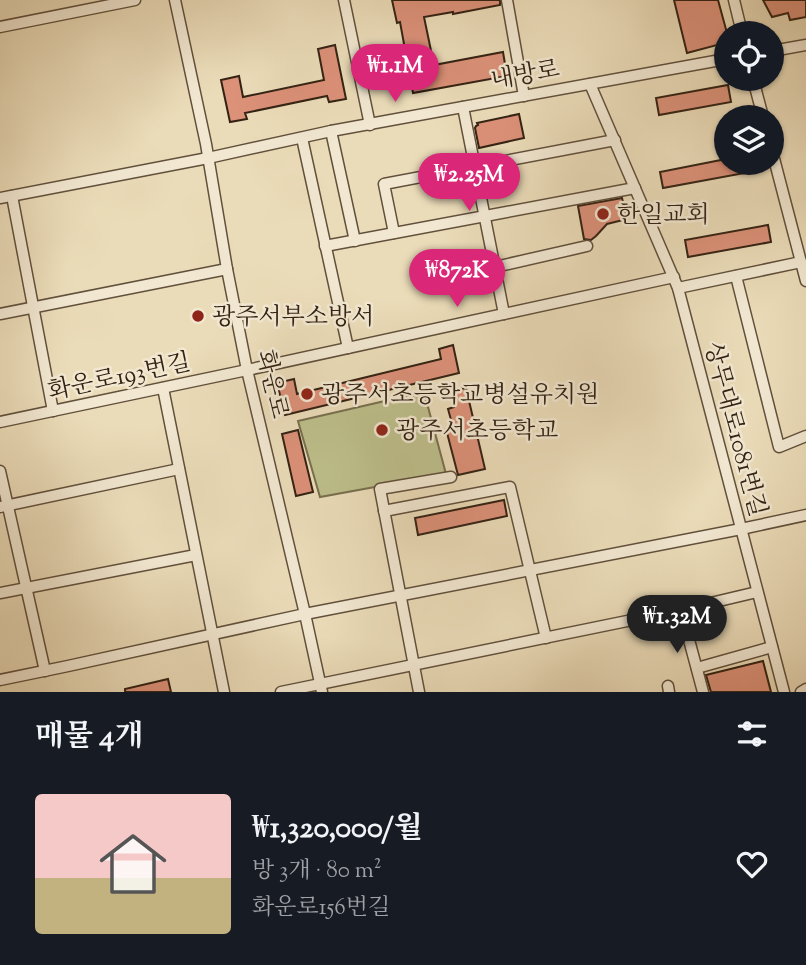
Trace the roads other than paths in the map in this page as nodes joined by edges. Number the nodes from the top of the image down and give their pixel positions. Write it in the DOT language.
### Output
graph roads {
  1 [pos="135,0"];
  2 [pos="175,0"];
  3 [pos="344,0"];
  4 [pos="507,0"];
  5 [pos="734,0"];
  6 [pos="739,21"];
  7 [pos="0,27"];
  8 [pos="806,45"];
  9 [pos="784,49"];
  10 [pos="714,61"];
  11 [pos="590,84"];
  12 [pos="524,96"];
  13 [pos="463,107"];
  14 [pos="370,125"];
  15 [pos="331,131"];
  16 [pos="302,138"];
  17 [pos="615,140"];
  18 [pos="208,158"];
  19 [pos="475,166"];
  20 [pos="778,175"];
  21 [pos="635,188"];
  22 [pos="12,196"];
  23 [pos="0,198"];
  24 [pos="485,216"];
  25 [pos="394,233"];
  26 [pos="355,240"];
  27 [pos="326,246"];
  28 [pos="587,246"];
  29 [pos="801,262"];
  30 [pos="495,267"];
  31 [pos="227,269"];
  32 [pos="736,276"];
  33 [pos="806,281"];
  34 [pos="676,282"];
  35 [pos="34,307"];
  36 [pos="0,314"];
  37 [pos="504,314"];
  38 [pos="348,348"];
  39 [pos="247,370"];
  40 [pos="163,388"];
  41 [pos="53,411"];
  42 [pos="0,422"];
  43 [pos="806,436"];
  44 [pos="179,469"];
  45 [pos="0,471"];
  46 [pos="451,477"];
  47 [pos="4,506"];
  48 [pos="384,508"];
  49 [pos="806,514"];
  50 [pos="741,529"];
  51 [pos="196,555"];
  52 [pos="530,570"];
  53 [pos="26,588"];
  54 [pos="757,592"];
  55 [pos="0,593"];
  56 [pos="400,595"];
  57 [pos="681,610"];
  58 [pos="305,614"];
  59 [pos="212,634"];
  60 [pos="546,638"];
  61 [pos="772,647"];
  62 [pos="414,665"];
  63 [pos="697,668"];
  64 [pos="45,671"];
  65 [pos="0,680"];
  66 [pos="321,688"];
  67 [pos="806,689"];
  68 [pos="223,692"];
  69 [pos="281,692"];
  70 [pos="419,692"];
  71 [pos="703,692"];
  72 [pos="784,692"];
  73 [pos="801,692"];
  1 -- 7 [label="street"];
  2 -- 18 [label="street, 화운로"];
  3 -- 14 [label="street"];
  4 -- 12 [label="street"];
  5 -- 6 [label="street"];
  8 -- 9 [label="street"];
  10 -- 11 [label="street, 내방로"];
  11 -- 12 [label="street, 내방로"];
  11 -- 17 [label="street, 상무대로1081번길"];
  12 -- 13 [label="street, 내방로"];
  13 -- 14 [label="street, 내방로"];
  13 -- 19 [label="street"];
  14 -- 15 [label="street, 내방로"];
  15 -- 16 [label="street, 내방로"];
  15 -- 26 [label="street"];
  16 -- 18 [label="street, 내방로"];
  16 -- 27 [label="street"];
  17 -- 19 [label="street"];
  17 -- 21 [label="street, 상무대로1081번길"];
  18 -- 22 [label="street, 내방로"];
  18 -- 31 [label="street, 화운로"];
  19 -- 24 [label="street"];
  19 -- 25 [label="street"];
  20 -- 29 [label="street"];
  21 -- 24 [label="street"];
  21 -- 34 [label="street, 상무대로1081번길"];
  22 -- 23 [label="street, 내방로"];
  22 -- 35 [label="street"];
  24 -- 25 [label="street"];
  24 -- 30 [label="street"];
  25 -- 26 [label="street"];
  26 -- 27 [label="street"];
  27 -- 38 [label="street"];
  28 -- 30 [label="street"];
  29 -- 32 [label="street, 화운로193번길"];
  29 -- 33 [label="street"];
  30 -- 37 [label="street"];
  31 -- 35 [label="street"];
  31 -- 39 [label="street, 화운로"];
  32 -- 34 [label="street, 화운로193번길"];
  32 -- 43 [label="street"];
  34 -- 37 [label="street, 화운로193번길"];
  34 -- 50 [label="street, 상무대로1081번길"];
  35 -- 36 [label="street"];
  35 -- 41 [label="street"];
  37 -- 38 [label="street, 화운로193번길"];
  38 -- 39 [label="street, 화운로193번길"];
  39 -- 40 [label="street, 화운로193번길"];
  39 -- 58 [label="street, 화운로"];
  40 -- 41 [label="street, 화운로193번길"];
  40 -- 44 [label="street"];
  41 -- 42 [label="street, 화운로193번길"];
  44 -- 47 [label="street"];
  44 -- 51 [label="street"];
  45 -- 47 [label="street"];
  46 -- 48 [label="street"];
  47 -- 53 [label="street"];
  48 -- 52 [label="street"];
  48 -- 56 [label="street"];
  49 -- 50 [label="street"];
  50 -- 52 [label="street"];
  50 -- 54 [label="street, 상무대로1081번길"];
  51 -- 53 [label="street"];
  51 -- 59 [label="street"];
  52 -- 56 [label="street"];
  52 -- 60 [label="street"];
  53 -- 55 [label="street"];
  53 -- 64 [label="street"];
  54 -- 57 [label="street"];
  54 -- 61 [label="street, 상무대로1081번길"];
  56 -- 58 [label="street"];
  56 -- 62 [label="street"];
  57 -- 60 [label="street"];
  57 -- 63 [label="street"];
  58 -- 59 [label="street"];
  58 -- 66 [label="street, 화운로"];
  59 -- 64 [label="street"];
  59 -- 68 [label="street"];
  60 -- 62 [label="street"];
  61 -- 63 [label="street"];
  61 -- 72 [label="street, 상무대로1081번길"];
  62 -- 66 [label="street"];
  62 -- 70 [label="street"];
  63 -- 71 [label="street"];
  64 -- 65 [label="street"];
  66 -- 69 [label="street"];
  67 -- 73 [label="street"];
}
